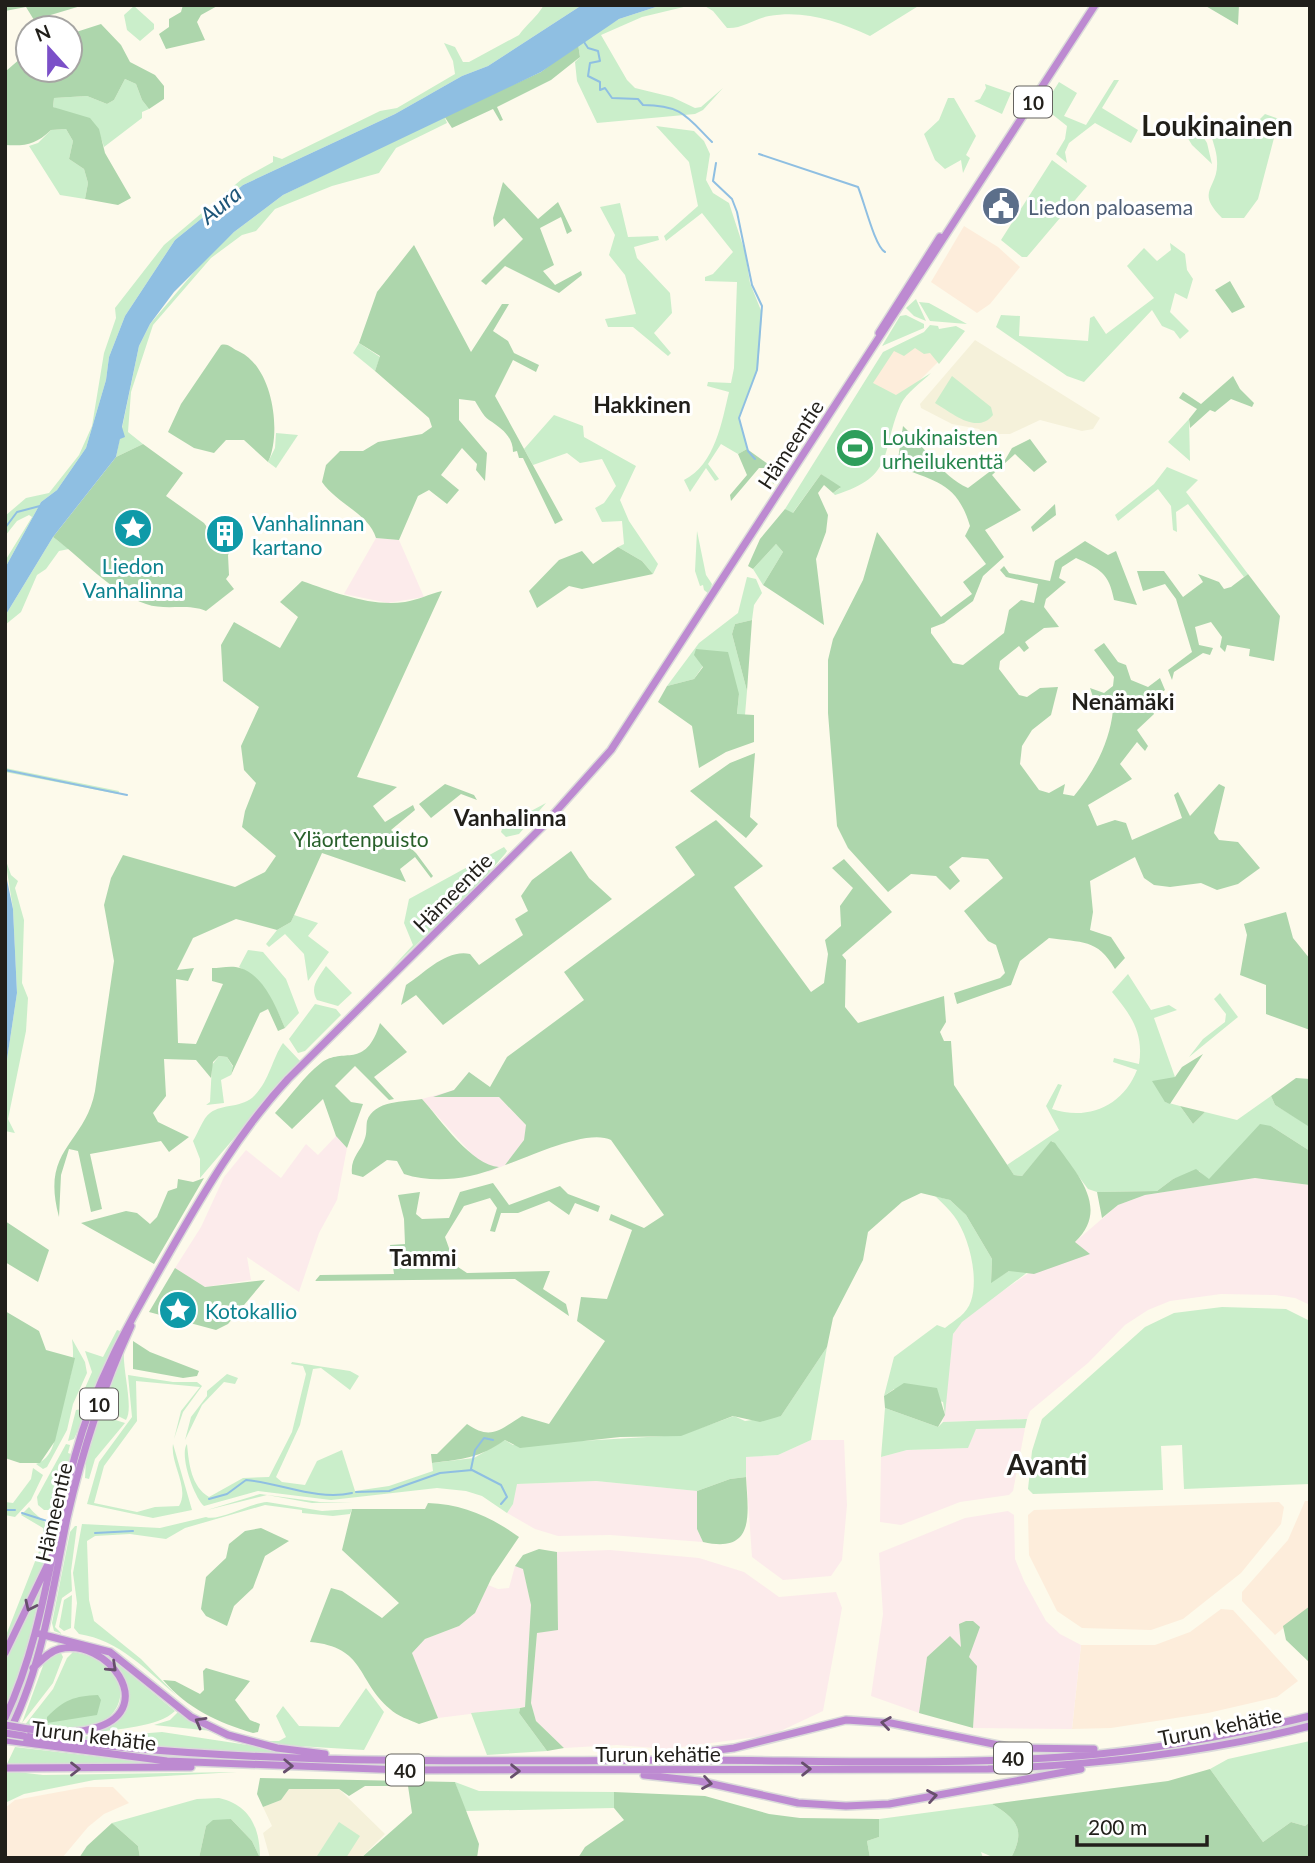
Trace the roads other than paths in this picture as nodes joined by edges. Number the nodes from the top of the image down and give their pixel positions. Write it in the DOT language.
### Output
graph roads {
  1 [pos="1095,5"];
  2 [pos="145,1296"];
  3 [pos="52,1556"];
  4 [pos="39,1634"];
  5 [pos="5,1653"];
  6 [pos="32,1669"];
  7 [pos="1310,1716"];
  8 [pos="5,1718"];
  9 [pos="5,1726"];
  10 [pos="1310,1726"];
  11 [pos="5,1733"];
  12 [pos="25,1736"];
  13 [pos="5,1740"];
  14 [pos="1172,1744"];
  15 [pos="1150,1757"];
  16 [pos="360,1758"];
  17 [pos="637,1760"];
  18 [pos="220,1764"];
  19 [pos="6,1768"];
  20 [pos="591,1771"];
  1 -- 2 [label="highway, Hämeentie / 10"];
  2 -- 3 [label="highway, Hämeentie / 10"];
  2 -- 4 [label="highway, Hämeentie / 10"];
  3 -- 4 [label="highway, Hämeentie / 10"];
  3 -- 5 [label="highway, one-way"];
  4 -- 6 [label="highway, Hämeentie / 10"];
  4 -- 8 [label="highway, Hämeentie / 10"];
  16 -- 4 [label="highway, one-way"];
  6 -- 12 [label="highway, one-way"];
  6 -- 13 [label="highway, Hämeentie / 10"];
  7 -- 14 [label="highway, Turun kehätie / 40"];
  9 -- 12 [label="highway, bridge"];
  10 -- 15 [label="highway, Turun kehätie / 40"];
  11 -- 12 [label="highway, Turun kehätie / 40, bridge"];
  12 -- 13 [label="highway, Turun kehätie / 40"];
  12 -- 16 [label="highway, Turun kehätie / 40"];
  12 -- 18 [label="highway, Turun kehätie / 40"];
  14 -- 17 [label="highway, Turun kehätie / 40"];
  14 -- 17 [label="highway, one-way"];
  20 -- 15 [label="highway, Turun kehätie / 40, one-way"];
  20 -- 15 [label="highway, one-way"];
  16 -- 17 [label="highway, Turun kehätie / 40"];
  19 -- 18 [label="highway, one-way"];
  18 -- 20 [label="highway, Turun kehätie / 40, one-way"];
}
